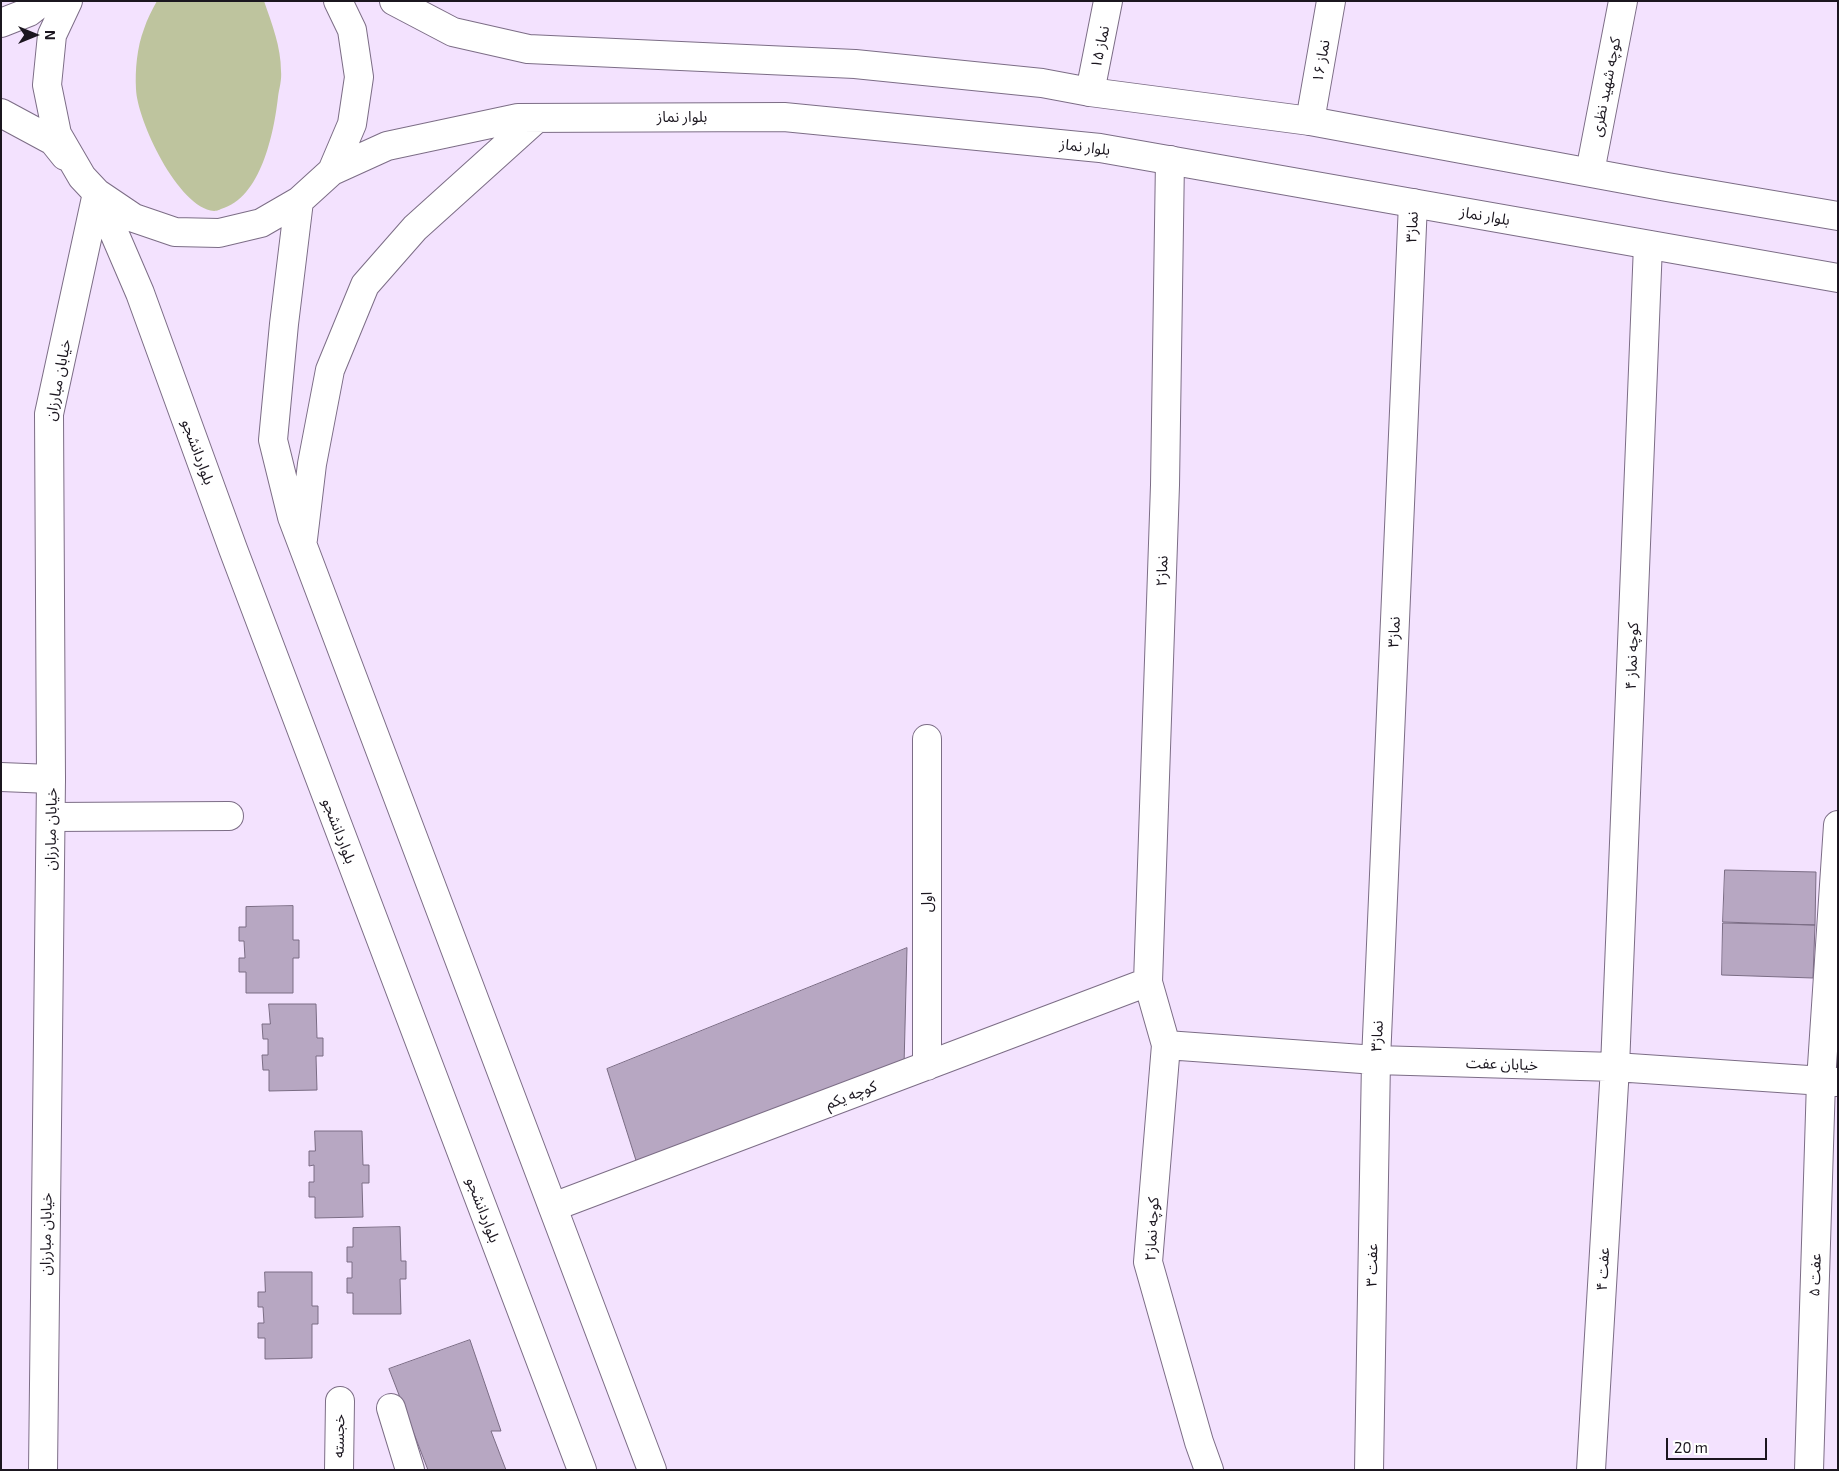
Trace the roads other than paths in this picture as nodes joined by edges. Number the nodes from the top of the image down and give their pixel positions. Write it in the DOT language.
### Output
graph roads {
  1 [pos="43,1"];
  2 [pos="68,1"];
  3 [pos="338,1"];
  4 [pos="394,1"];
  5 [pos="1108,1"];
  6 [pos="1331,1"];
  7 [pos="1623,1"];
  8 [pos="1,23"];
  9 [pos="1090,92"];
  10 [pos="1,113"];
  11 [pos="536,118"];
  12 [pos="1310,121"];
  13 [pos="1170,160"];
  14 [pos="332,171"];
  15 [pos="1590,172"];
  16 [pos="90,185"];
  17 [pos="299,201"];
  18 [pos="1413,203"];
  19 [pos="1838,216"];
  20 [pos="1648,245"];
  21 [pos="1838,278"];
  22 [pos="302,545"];
  23 [pos="927,739"];
  24 [pos="1,777"];
  25 [pos="51,778"];
  26 [pos="229,816"];
  27 [pos="51,817"];
  28 [pos="1838,825"];
  29 [pos="1148,982"];
  30 [pos="1166,1045"];
  31 [pos="1376,1060"];
  32 [pos="927,1066"];
  33 [pos="1615,1068"];
  34 [pos="1830,1081"];
  35 [pos="553,1207"];
  36 [pos="340,1401"];
  37 [pos="390,1408"];
  38 [pos="43,1470"];
  39 [pos="339,1470"];
  40 [pos="410,1470"];
  41 [pos="582,1470"];
  42 [pos="652,1470"];
  43 [pos="1209,1470"];
  44 [pos="1369,1470"];
  45 [pos="1591,1470"];
  46 [pos="1809,1470"];
  1 -- 8 [label="street"];
  2 -- 16 [label="street"];
  3 -- 14 [label="street"];
  4 -- 9 [label="street"];
  5 -- 9 [label="street, نماز ۱۵"];
  6 -- 12 [label="street, نماز ۱۶"];
  7 -- 15 [label="street, کوچه شهید نظری"];
  9 -- 12 [label="street"];
  10 -- 16 [label="street"];
  11 -- 13 [label="street, بلوار نماز"];
  11 -- 14 [label="street, بلوار نماز"];
  11 -- 22 [label="street"];
  12 -- 15 [label="street"];
  13 -- 18 [label="street, بلوار نماز"];
  13 -- 29 [label="street, نماز۲"];
  14 -- 17 [label="street"];
  15 -- 19 [label="street"];
  16 -- 17 [label="street"];
  16 -- 25 [label="street, خیابان مبارزان"];
  16 -- 41 [label="street, بلواردانشجو"];
  17 -- 22 [label="street"];
  18 -- 20 [label="street, بلوار نماز"];
  18 -- 31 [label="street, نماز۳"];
  20 -- 21 [label="street, بلوار نماز"];
  20 -- 33 [label="street, کوچه نماز ۴"];
  22 -- 35 [label="street"];
  23 -- 32 [label="street, اول"];
  24 -- 25 [label="street"];
  25 -- 27 [label="street, خیابان مبارزان"];
  26 -- 27 [label="street"];
  27 -- 38 [label="street, خیابان مبارزان"];
  28 -- 34 [label="street, عفت ۵"];
  29 -- 30 [label="street, کوچه نماز۲"];
  29 -- 32 [label="street, کوچه یکم"];
  30 -- 31 [label="street, خیابان عفت"];
  30 -- 43 [label="street, کوچه نماز۲"];
  31 -- 33 [label="street, خیابان عفت"];
  31 -- 44 [label="street, عفت ۳"];
  32 -- 35 [label="street, کوچه یکم"];
  33 -- 34 [label="street, خیابان عفت"];
  33 -- 45 [label="street, عفت ۴"];
  34 -- 46 [label="street, عفت ۵"];
  35 -- 42 [label="street"];
  36 -- 39 [label="street, خجسته"];
  37 -- 40 [label="street"];
}
